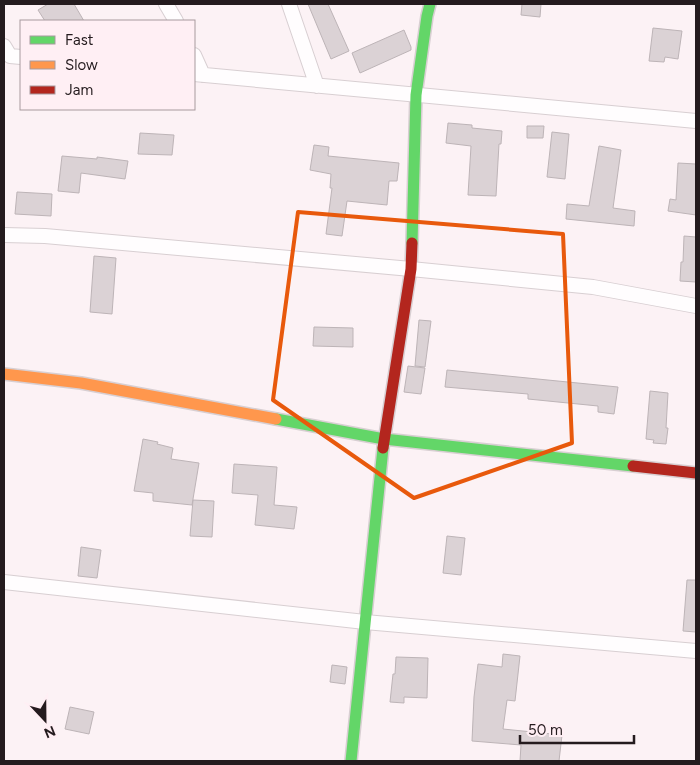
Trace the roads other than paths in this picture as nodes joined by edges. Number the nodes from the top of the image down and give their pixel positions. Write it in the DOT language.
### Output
graph roads {
  1 [pos="166,4"];
  2 [pos="289,4"];
  3 [pos="430,4"];
  4 [pos="175,20"];
  5 [pos="195,60"];
  6 [pos="198,74"];
  7 [pos="317,86"];
  8 [pos="416,95"];
  9 [pos="696,121"];
  10 [pos="4,234"];
  11 [pos="411,269"];
  12 [pos="696,306"];
  13 [pos="4,374"];
  14 [pos="384,439"];
  15 [pos="696,473"];
  16 [pos="4,582"];
  17 [pos="365,622"];
  18 [pos="696,651"];
  19 [pos="350,761"];
  1 -- 4 [label="street"];
  2 -- 7 [label="street"];
  3 -- 8 [label="street"];
  5 -- 6 [label="street"];
  6 -- 7 [label="street"];
  7 -- 8 [label="street"];
  8 -- 9 [label="street"];
  8 -- 11 [label="street"];
  10 -- 11 [label="street"];
  11 -- 12 [label="street"];
  11 -- 14 [label="street"];
  13 -- 14 [label="street"];
  14 -- 15 [label="street"];
  14 -- 17 [label="street"];
  16 -- 17 [label="street"];
  17 -- 18 [label="street"];
  17 -- 19 [label="street"];
}
